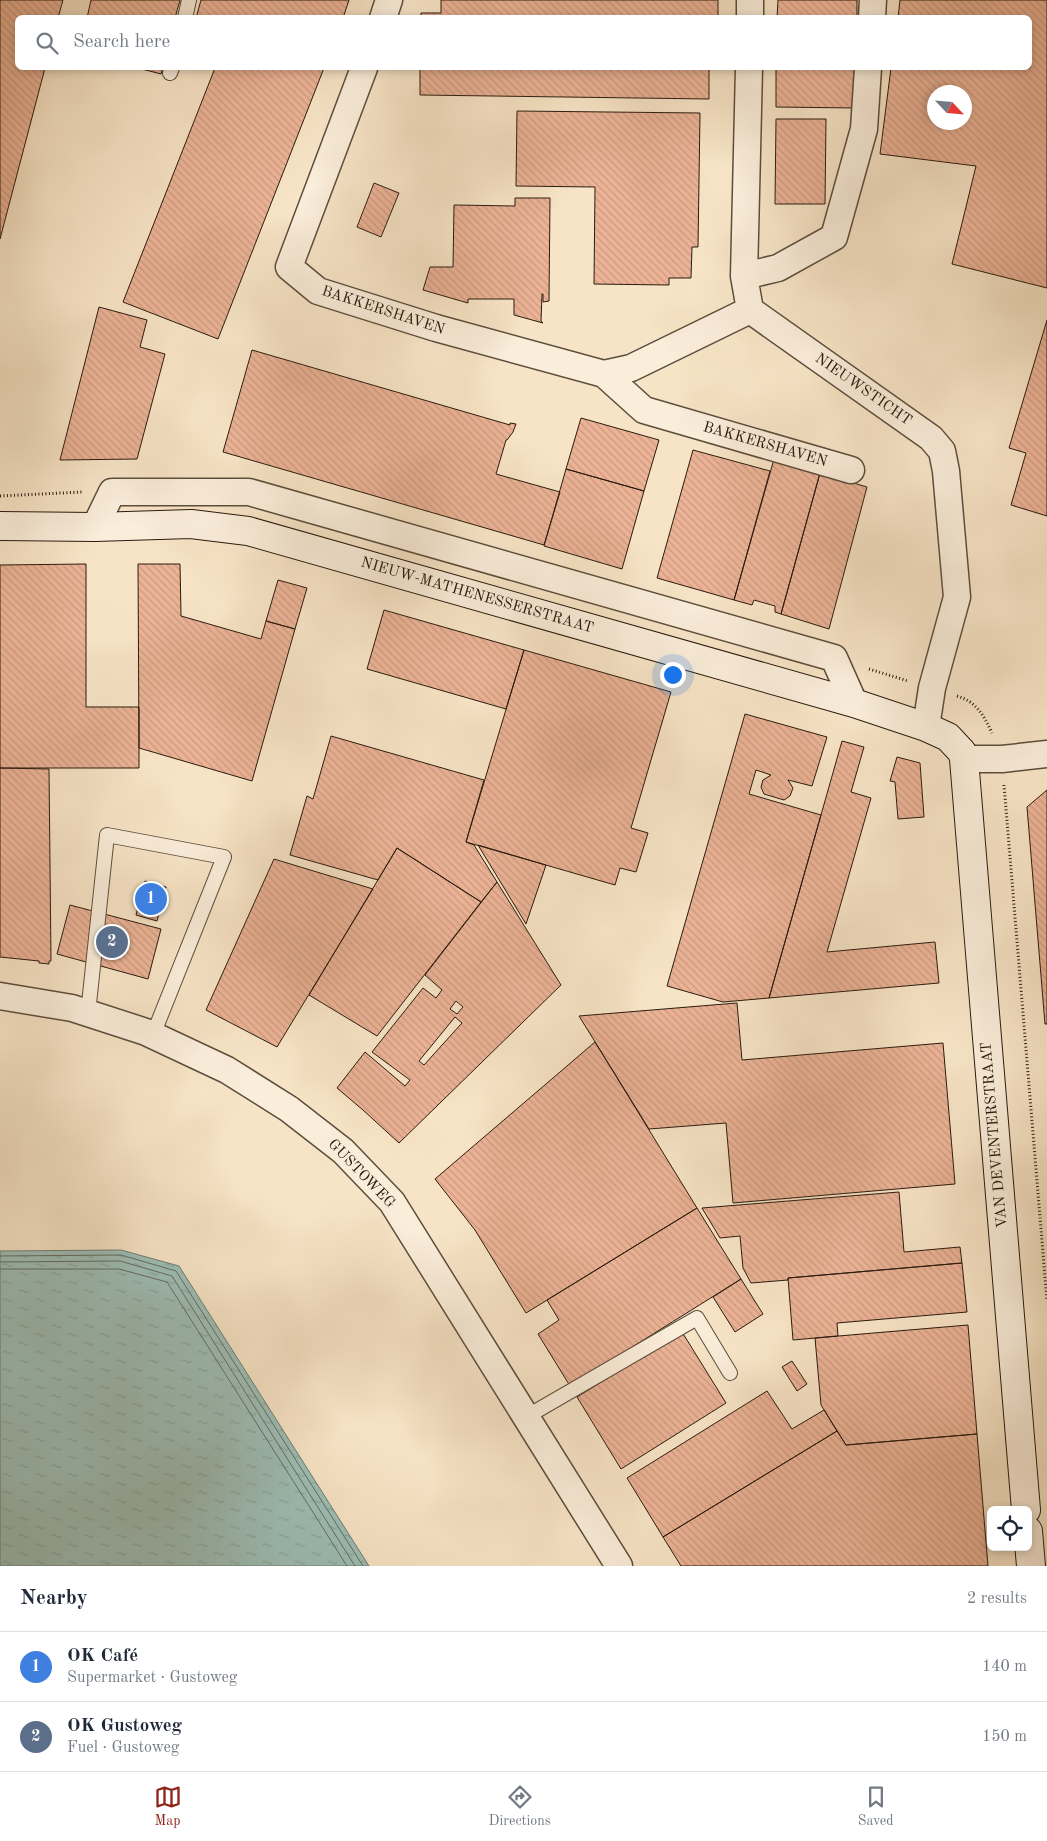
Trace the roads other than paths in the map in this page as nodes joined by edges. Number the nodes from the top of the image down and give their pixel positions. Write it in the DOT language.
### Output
graph roads {
  1 [pos="189,0"];
  2 [pos="389,0"];
  3 [pos="750,0"];
  4 [pos="873,0"];
  5 [pos="186,15"];
  6 [pos="384,15"];
  7 [pos="750,15"];
  8 [pos="872,15"];
  9 [pos="363,70"];
  10 [pos="749,70"];
  11 [pos="868,70"];
  12 [pos="744,276"];
  13 [pos="750,310"];
  14 [pos="604,374"];
  15 [pos="851,470"];
  16 [pos="0,526"];
  17 [pos="95,527"];
  18 [pos="854,703"];
  19 [pos="926,727"];
  20 [pos="1047,754"];
  21 [pos="964,759"];
  22 [pos="0,996"];
  23 [pos="88,1013"];
  24 [pos="153,1035"];
  25 [pos="730,1373"];
  26 [pos="526,1417"];
  27 [pos="1026,1506"];
  28 [pos="1030,1551"];
  29 [pos="619,1566"];
  30 [pos="1031,1566"];
  1 -- 5 [label="lane"];
  2 -- 6 [label="street"];
  3 -- 7 [label="street"];
  4 -- 8 [label="street"];
  9 -- 14 [label="street, BAKKERSHAVEN"];
  10 -- 12 [label="street"];
  11 -- 12 [label="street"];
  12 -- 13 [label="street"];
  13 -- 14 [label="street, BAKKERSHAVEN"];
  13 -- 19 [label="street, NIEUWSTICHT"];
  14 -- 15 [label="street, BAKKERSHAVEN"];
  16 -- 17 [label="street, NIEUW-MATHENESSERSTRAAT"];
  17 -- 18 [label="street, NIEUW-MATHENESSERSTRAAT"];
  17 -- 18 [label="street"];
  18 -- 19 [label="street, NIEUW-MATHENESSERSTRAAT"];
  19 -- 21 [label="street, NIEUW-MATHENESSERSTRAAT"];
  20 -- 21 [label="street"];
  21 -- 27 [label="street, VAN DEVENTERSTRAAT"];
  22 -- 23 [label="street, GUSTOWEG"];
  23 -- 24 [label="street, GUSTOWEG"];
  23 -- 24 [label="lane"];
  24 -- 26 [label="street, GUSTOWEG"];
  25 -- 26 [label="lane"];
  26 -- 29 [label="street, GUSTOWEG"];
  28 -- 30 [label="street"];
}
